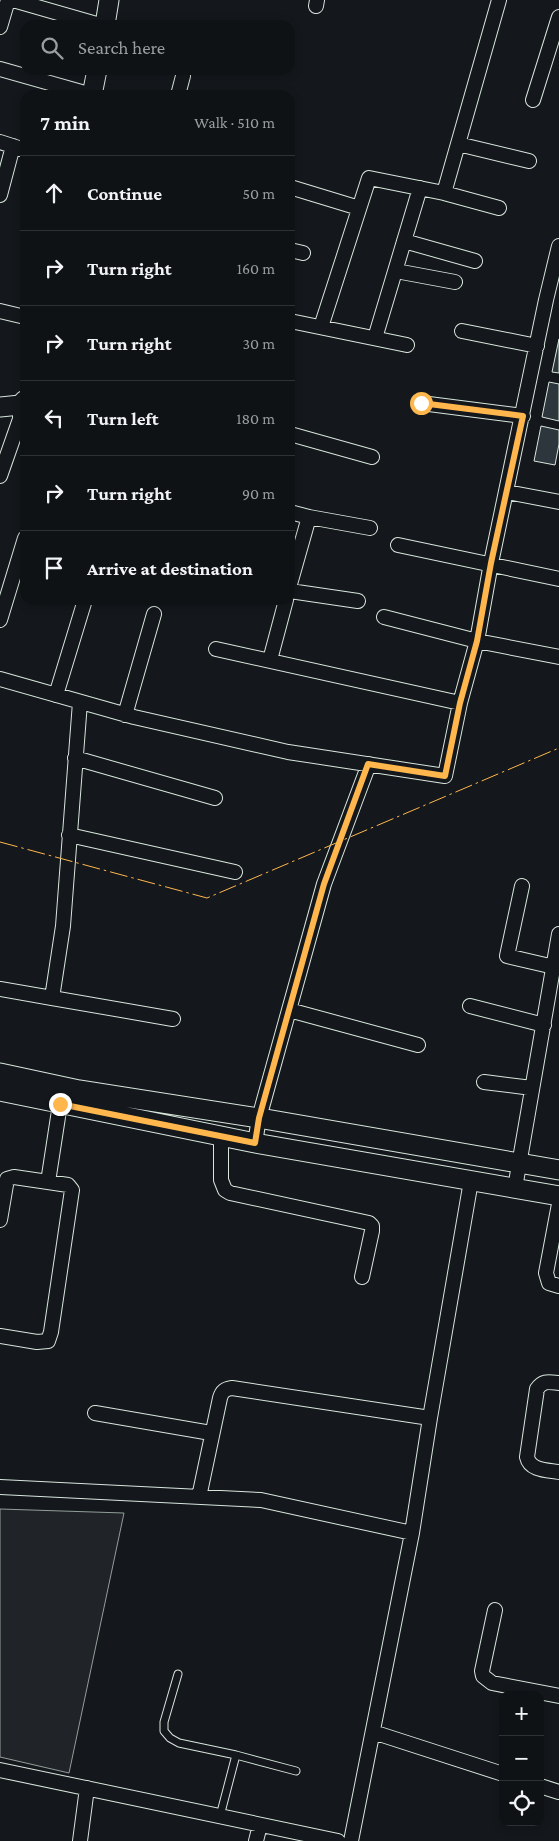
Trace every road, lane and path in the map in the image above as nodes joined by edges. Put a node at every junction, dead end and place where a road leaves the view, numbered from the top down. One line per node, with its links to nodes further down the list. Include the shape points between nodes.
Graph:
1 (109, 0): 6 (street)
2 (499, 0): 17 (street)
3 (7, 2): 5 (street); 7 (street)
4 (559, 17): 16 (street)
5 (80, 20)
6 (105, 20)
7 (0, 27)
8 (0, 69): 9 (street)
9 (20, 75)
10 (21, 75): 13 (street)
11 (96, 75): 14 (street)
12 (183, 76): 15 (street)
13 (74, 90)
14 (93, 90)
15 (179, 90)
16 (533, 100)
17 (458, 144): 19 (street); 22 (street)
18 (13, 146): 23 (street)
19 (530, 161)
20 (420, 188): 22 (street); 24 (street, via 369,178); 26 (street)
21 (295, 189): 24 (street)
22 (444, 193): 25 (street)
23 (0, 195)
24 (359, 208): 34 (street)
25 (499, 208)
26 (404, 241): 28 (street); 29 (street)
27 (559, 246): 38 (street)
28 (476, 261)
29 (396, 271): 30 (street); 36 (street)
30 (455, 282)
31 (0, 310): 32 (street)
32 (20, 316)
33 (295, 322): 34 (street)
34 (321, 327): 36 (street)
35 (462, 331): 38 (street)
36 (375, 338): 37 (street)
37 (407, 345)
38 (537, 346): 42 (street)
39 (20, 403): 41 (street)
40 (421, 403): 42 (street)
41 (0, 407)
42 (523, 416): 47 (street)
43 (20, 419): 46 (street)
44 (295, 435): 45 (street)
45 (372, 457)
46 (0, 476)
47 (507, 492): 48 (street); 54 (street)
48 (559, 502)
49 (295, 513): 50 (street)
50 (309, 517): 51 (street); 55 (street)
51 (370, 528)
52 (398, 544): 54 (street)
53 (20, 554): 63 (street)
54 (491, 563): 56 (street); 64 (street)
55 (295, 566)
56 (559, 579)
57 (295, 592): 58 (street)
58 (358, 601)
59 (83, 605): 69 (street)
60 (285, 605): 67 (street)
61 (154, 614): 72 (street)
62 (384, 617): 64 (street)
63 (0, 620)
64 (477, 641): 66 (street); 71 (street)
65 (216, 648): 67 (street)
66 (559, 657)
67 (270, 660): 71 (street)
68 (0, 679): 69 (street)
69 (56, 695): 70 (street)
70 (80, 702): 72 (street); 73 (street)
71 (460, 703): 74 (street, via 445,776)
72 (125, 715): 74 (street, via 288,752)
73 (75, 758): 75 (street); 76 (street)
74 (368, 764): 84 (street, via 324,884)
75 (215, 798)
76 (69, 835): 77 (street); 82 (street, via 63,926)
77 (235, 872)
78 (522, 886): 80 (street, via 507,956)
79 (559, 934): 80 (street)
80 (554, 967): 86 (street)
81 (0, 989): 82 (street)
82 (52, 998): 85 (street)
83 (470, 1006): 86 (street)
84 (289, 1010): 87 (street); 93 (street)
85 (173, 1019)
86 (544, 1025): 90 (street)
87 (418, 1045)
88 (0, 1072): 93 (street, via 79,1090)
89 (484, 1082): 90 (street)
90 (532, 1088): 96 (street)
91 (0, 1091): 92 (street)
92 (60, 1104): 94 (street); 99 (street)
93 (259, 1118): 95 (street); 96 (street)
94 (221, 1136): 95 (street); 104 (street, via 221,1180 230,1193 372,1226)
95 (255, 1143): 98 (street)
96 (519, 1163): 97 (street); 100 (street)
97 (559, 1170)
98 (471, 1181): 100 (street); 109 (street)
99 (48, 1182): 103 (street, via 14,1177 7,1179); 106 (street, via 68,1185 72,1190 51,1332 48,1341 37,1342)
100 (515, 1188): 101 (street)
101 (559, 1196)
102 (559, 1204): 105 (street, via 546,1273 549,1282)
103 (0, 1220)
104 (362, 1277)
105 (559, 1286)
106 (0, 1336)
107 (559, 1383): 111 (street, via 546,1381 537,1389 527,1457 532,1466)
108 (95, 1413): 110 (street)
109 (430, 1418): 110 (street, via 232,1388 222,1393); 114 (street)
110 (211, 1433): 113 (street)
111 (559, 1472)
112 (0, 1487): 113 (street)
113 (199, 1497): 114 (street, via 261,1500)
114 (412, 1533): 118 (street)
115 (495, 1610): 117 (street, via 483,1676 492,1683)
116 (178, 1674): 119 (lane, via 164,1731 180,1743)
117 (559, 1696)
118 (373, 1732): 122 (street); 131 (street)
119 (236, 1755): 121 (lane); 126 (lane)
120 (0, 1770): 124 (street)
121 (296, 1771)
122 (499, 1773)
123 (544, 1787): 125 (street)
124 (86, 1788): 126 (street); 128 (street)
125 (559, 1792)
126 (220, 1816): 127 (street)
127 (260, 1824): 129 (street); 130 (street)
128 (80, 1841)
129 (256, 1841)
130 (338, 1841)
131 (351, 1841)

